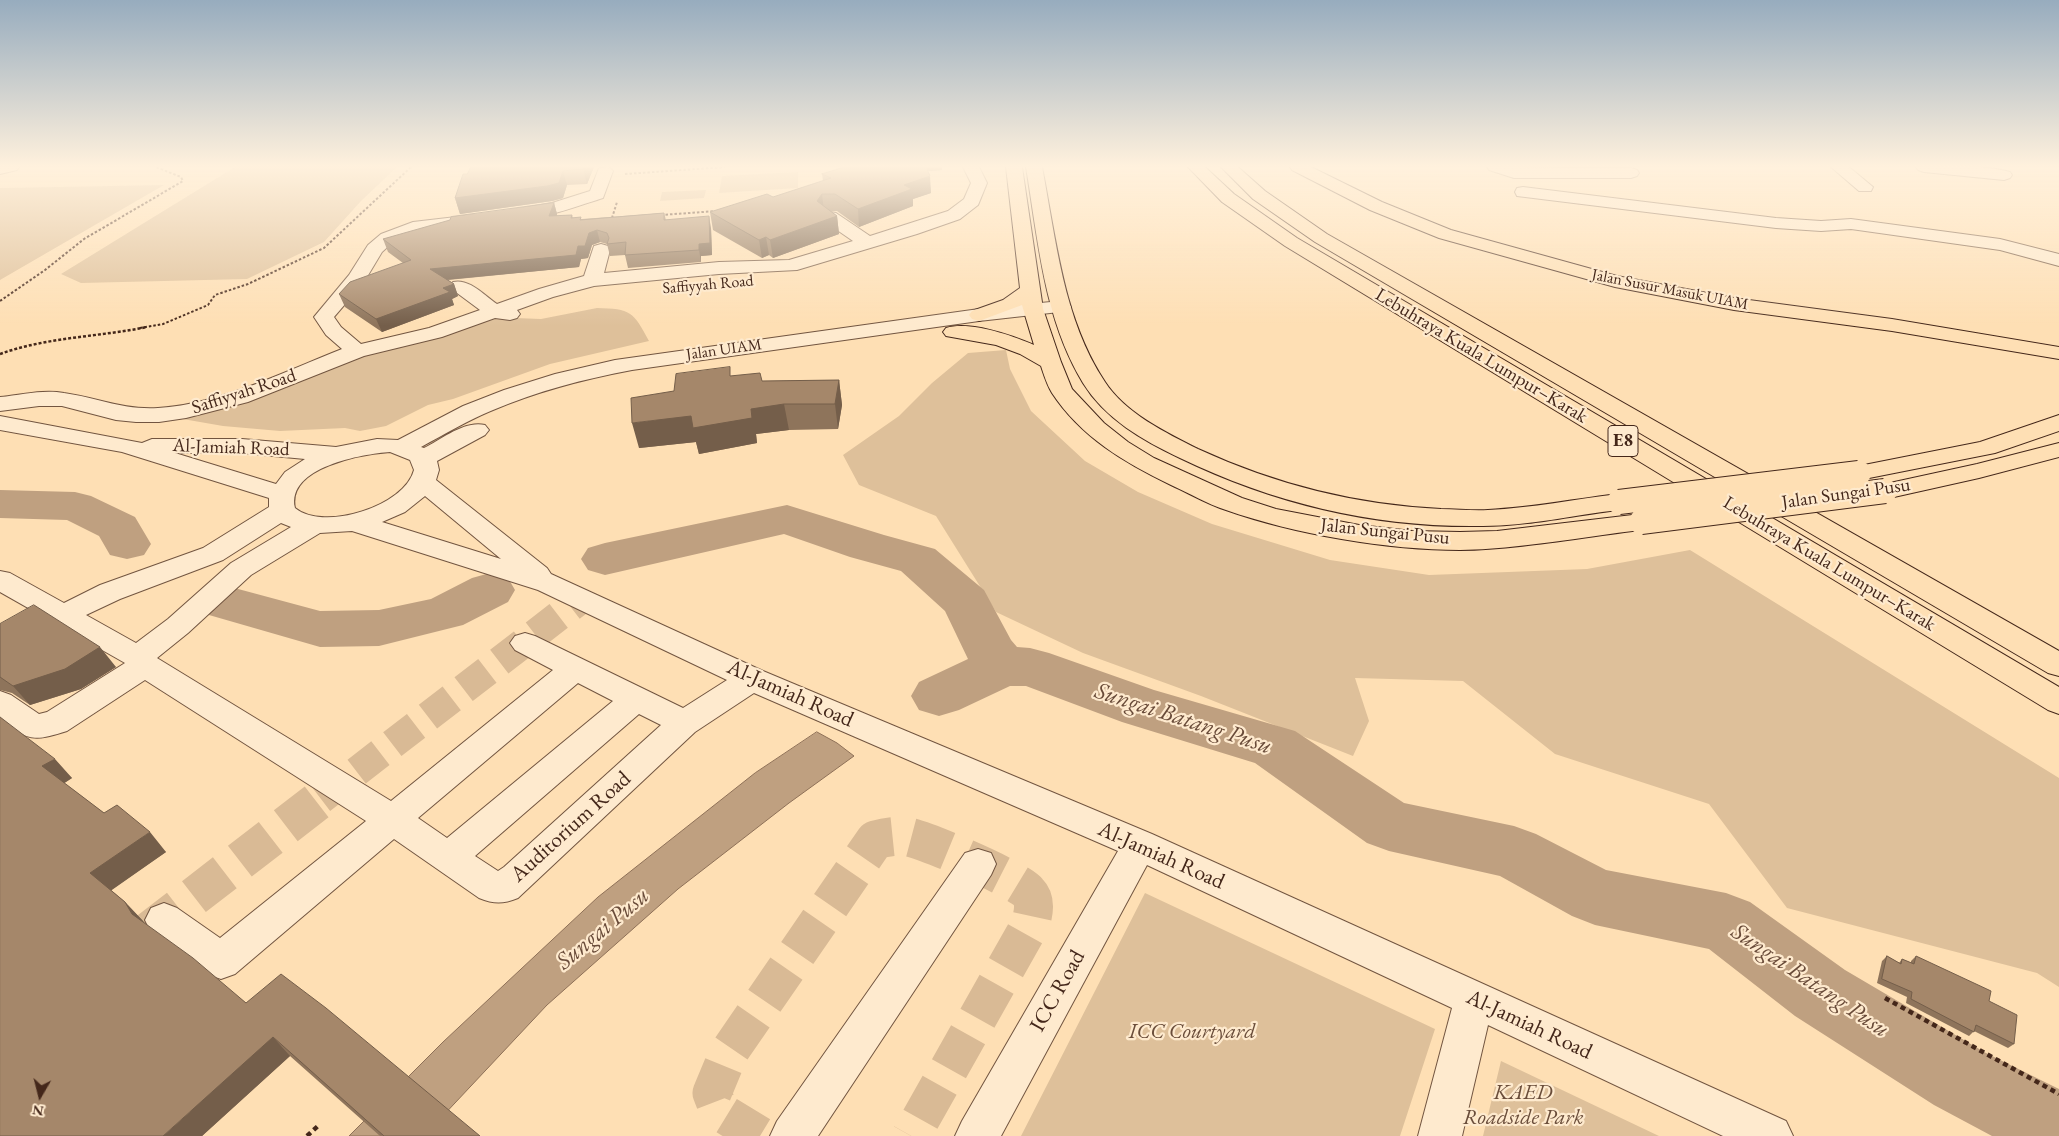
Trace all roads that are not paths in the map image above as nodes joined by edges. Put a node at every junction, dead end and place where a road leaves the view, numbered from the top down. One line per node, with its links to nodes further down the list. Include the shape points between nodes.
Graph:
1 (470, 220): 24 (street, via 413,227 387,238 375,249 357,278 324,317 333,331)
2 (834, 220): 11 (street)
3 (940, 220): 10 (street, Saffiyyah Road)
4 (1021, 220): 18 (main road, Jalan Sungai Pusu)
5 (1045, 220): 20 (main road, Jalan Sungai Pusu)
6 (1260, 220): 52 (main road, Lebuhraya Kuala Lumpur–Karak / E8, via 1291,242)
7 (1295, 220): 47 (main road, Lebuhraya Kuala Lumpur–Karak / E8)
8 (1411, 220): 21 (main road, Jalan Susur Masuk UIAM, via 1445,234 1615,282 1734,304)
9 (1744, 220): 13 (street, via 1821,226 1851,224 2000,245)
10 (911, 230): 11 (street, Saffiyyah Road); 16 (street, Saffiyyah Road, via 887,254 816,277 681,286)
11 (868, 243): 14 (street, Saffiyyah Road, via 790,266 719,268)
12 (601, 250): 14 (street)
13 (2059, 260)
14 (593, 280): 19 (street, Saffiyyah Road)
15 (460, 286): 19 (street)
16 (613, 296)
17 (584, 302): 19 (street, Saffiyyah Road, via 516,315)
18 (1033, 307): 20 (street, Jalan UIAM); 22 (street, Jalan UIAM); 25 (street, Jalan UIAM); 27 (main road, Jalan Sungai Pusu)
19 (495, 312): 24 (street, Saffiyyah Road, via 435,333)
20 (1063, 313): 31 (main road, Jalan Sungai Pusu, bridge, via 1095,384 1143,428 1223,470 1293,494 1382,513 1488,518 1859,473 2012,441)
21 (1892, 325): 23 (main road); 26 (main road, Jalan Susur Masuk UIAM)
22 (954, 332): 25 (street, Jalan UIAM); 27 (main road, via 983,335 1017,345)
23 (2059, 342)
24 (358, 351): 28 (street, Saffiyyah Road, via 240,397 186,411 159,415 116,413 63,399)
25 (755, 352): 36 (street, Jalan UIAM, via 599,382 540,401)
26 (2059, 353)
27 (1050, 362): 34 (main road, Jalan Sungai Pusu, bridge, via 1062,391 1078,410 1119,447 1152,467 1232,504 1272,516 1359,533 1412,539 1460,541 1497,538 1885,491 1979,472)
28 (39, 399): 29 (street, Saffiyyah Road); 30 (street, Saffiyyah Road, via 13,408)
29 (0, 404)
30 (0, 417)
31 (2059, 422)
32 (0, 423): 33 (street, Al-Jamiah Road)
33 (126, 446): 35 (street, Al-Jamiah Road, via 242,446); 37 (street, Al-Jamiah Road)
34 (2059, 450)
35 (336, 454): 36 (street, Al-Jamiah Road, via 378,446); 37 (street, Al-Jamiah Road, via 301,472 289,483)
36 (416, 462): 38 (street, Al-Jamiah Road, via 413,494 376,516); 43 (street, Al-Jamiah Road)
37 (282, 502): 39 (street, Al-Jamiah Road, via 289,517); 40 (street, via 245,535)
38 (352, 522): 39 (street, Al-Jamiah Road); 43 (street, Al-Jamiah Road)
39 (314, 525): 41 (street)
40 (213, 554): 41 (street); 44 (street)
41 (241, 569): 46 (street)
42 (0, 580): 44 (street, Auditorium Road)
43 (548, 583): 49 (street, Al-Jamiah Road)
44 (47, 615): 46 (street, Auditorium Road)
45 (525, 643): 48 (street)
46 (141, 661): 51 (street, via 56,722 34,727); 54 (street, Auditorium Road)
47 (2059, 665)
48 (576, 668): 50 (street); 54 (street)
49 (752, 679): 53 (street, Auditorium Road); 55 (street, Al-Jamiah Road)
50 (636, 698): 53 (street); 56 (street)
51 (0, 702)
52 (2059, 702)
53 (684, 723): 56 (street, Auditorium Road, via 505,887 492,887)
54 (393, 820): 56 (street, Auditorium Road); 58 (street, via 222,961)
55 (1140, 846): 59 (street, Al-Jamiah Road); 61 (street, ICC Road)
56 (448, 858)
57 (978, 864): 60 (street)
58 (164, 920)
59 (1474, 1000): 62 (street); 63 (street, Al-Jamiah Road)
60 (792, 1136)
61 (977, 1136)
62 (1440, 1136)
63 (1771, 1136)

